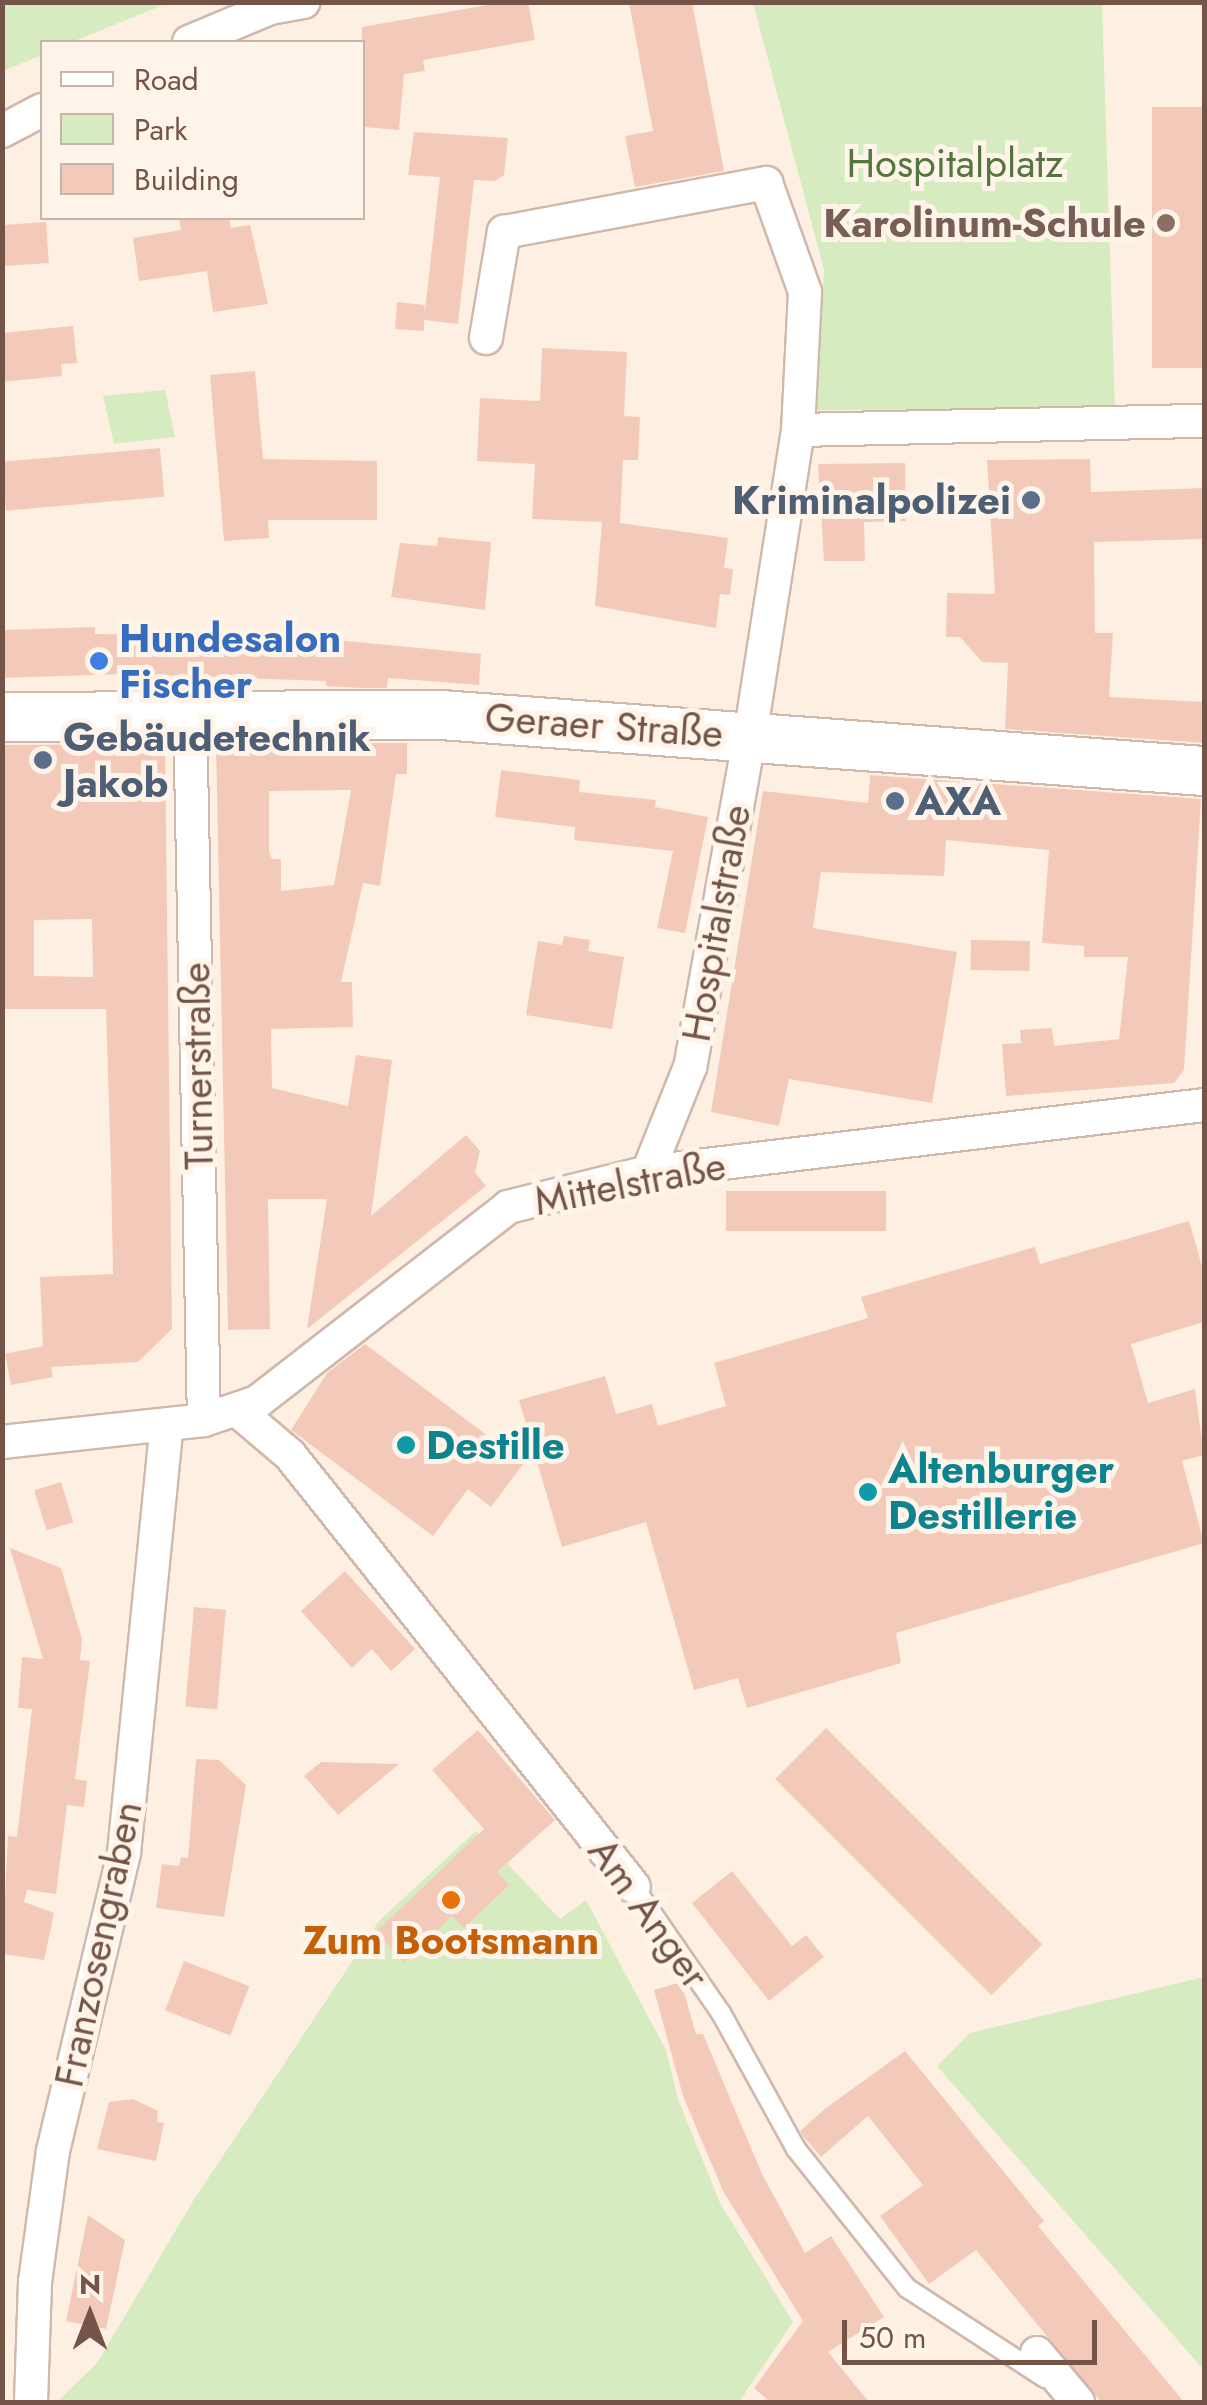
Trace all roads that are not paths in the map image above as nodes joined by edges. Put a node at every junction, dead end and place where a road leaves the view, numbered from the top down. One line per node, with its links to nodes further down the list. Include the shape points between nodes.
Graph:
1 (303, 2): 2 (street, via 270,8)
2 (194, 40)
3 (40, 111): 4 (street)
4 (2, 131)
5 (486, 338): 7 (street, via 504,232 766,183 806,292)
6 (1204, 421): 7 (street)
7 (798, 430): 10 (street, Hospitalstraße)
8 (190, 712): 9 (main road, Geraer Straße); 10 (main road, Geraer Straße, via 441,715); 15 (street, Turnerstraße)
9 (2, 717)
10 (750, 734): 11 (main road, Geraer Straße); 13 (street, Hospitalstraße, via 690,1067)
11 (1204, 771)
12 (1204, 1105): 13 (street, Mittelstraße)
13 (648, 1172): 14 (street, Mittelstraße, via 508,1207 257,1402)
14 (236, 1410): 15 (street, Mittelstraße); 18 (street, Am Anger, via 290,1455)
15 (204, 1420): 16 (street, Mittelstraße)
16 (168, 1425): 17 (street, Mittelstraße); 21 (street, Franzosengraben, via 124,1853 54,2152 35,2282)
17 (2, 1442)
18 (634, 1888): 20 (lane, Am Anger, via 720,2013 796,2148 906,2288)
19 (1037, 2352): 20 (street, Am Anger)
20 (1074, 2398)
21 (31, 2402)

